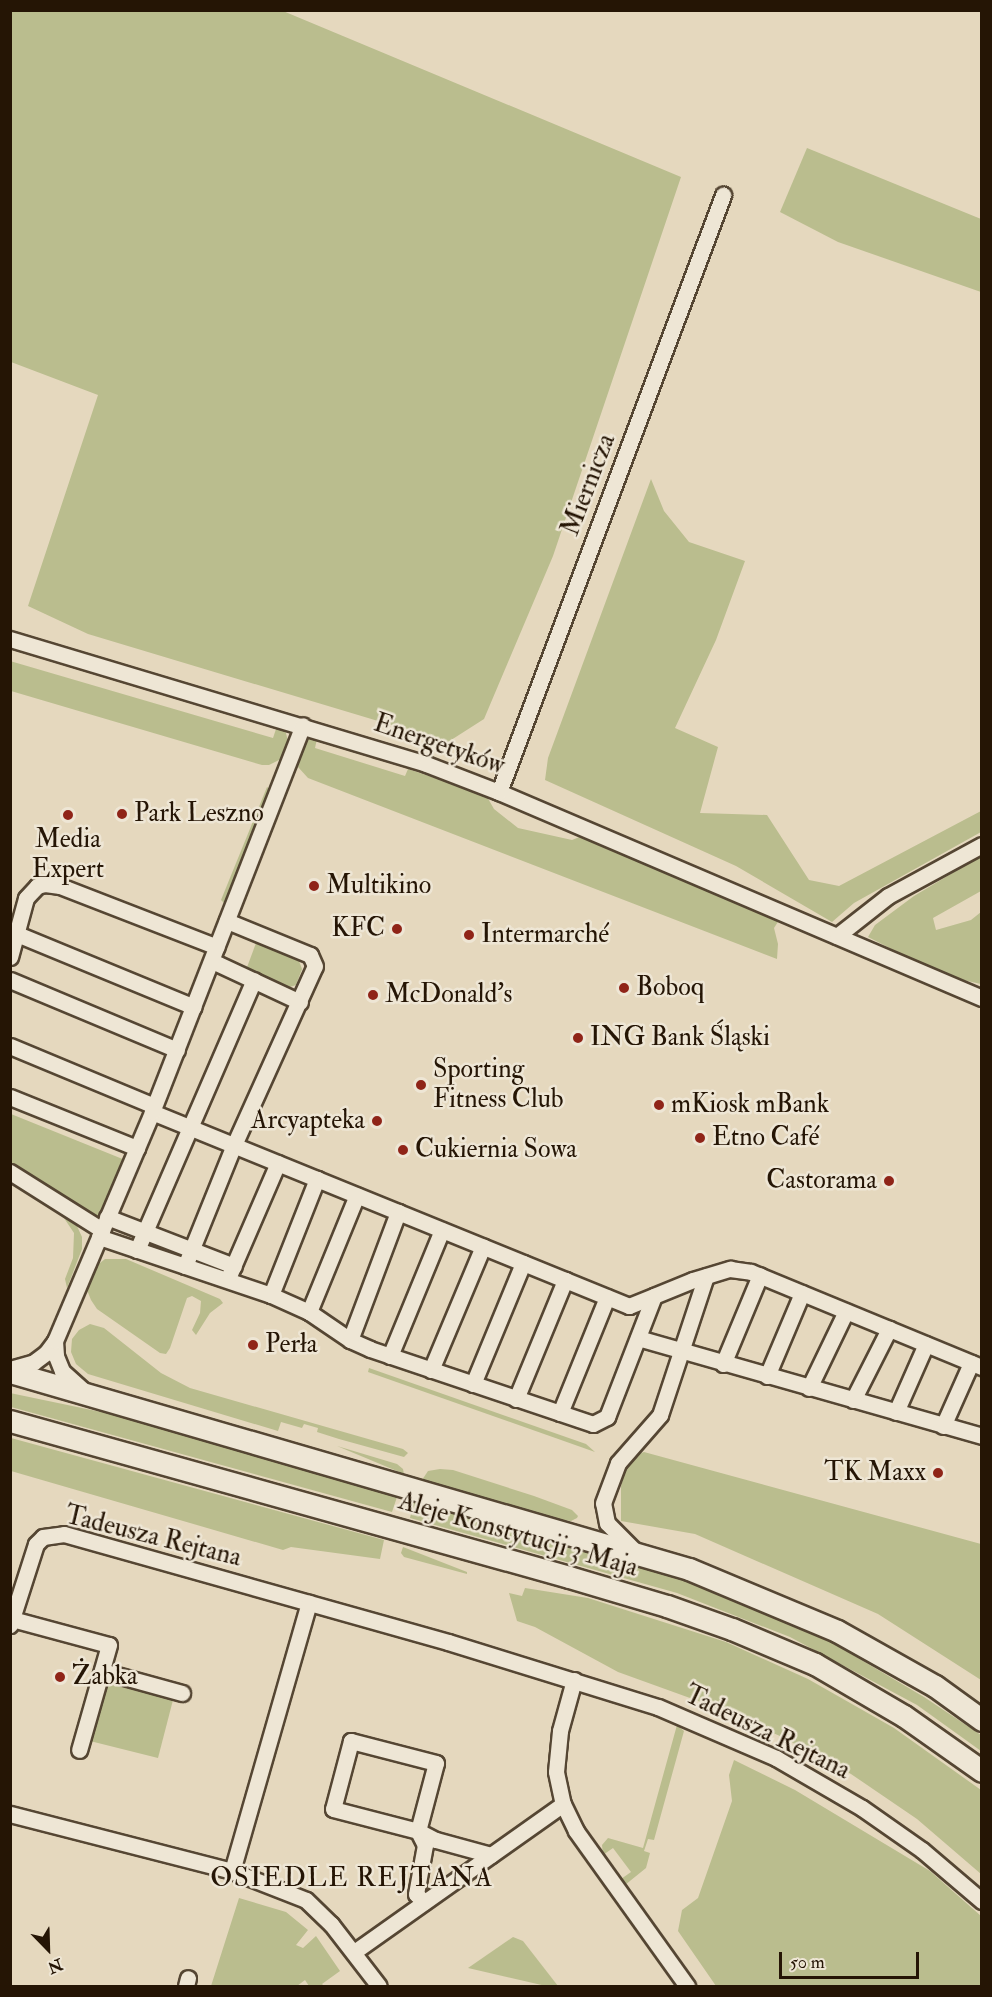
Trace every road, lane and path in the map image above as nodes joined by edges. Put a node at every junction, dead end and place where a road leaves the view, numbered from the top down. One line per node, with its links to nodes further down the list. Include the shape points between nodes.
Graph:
1 (723, 195): 4 (street, Miernicza)
2 (10, 639): 3 (street, Energetyków)
3 (303, 725): 4 (street, Energetyków); 6 (street)
4 (499, 792): 8 (street, Energetyków)
5 (981, 844): 8 (street, via 888,896)
6 (227, 921): 9 (street); 14 (street, via 313,958 314,970)
7 (17, 934): 9 (street, via 31,891 53,884); 10 (street); 15 (street)
8 (837, 936): 13 (street, Energetyków)
9 (215, 954): 12 (street); 15 (street)
10 (10, 957)
11 (10, 980): 17 (street)
12 (254, 980): 14 (street); 20 (street)
13 (981, 998)
14 (300, 1002): 21 (street)
15 (194, 1007): 17 (street)
16 (10, 1046): 19 (street)
17 (177, 1050): 19 (street)
18 (10, 1097): 22 (street)
19 (153, 1109): 20 (street); 22 (street)
20 (191, 1128): 21 (street); 30 (street)
21 (234, 1145): 23 (street); 33 (street)
22 (137, 1148): 28 (street)
23 (278, 1163): 25 (street); 36 (street)
24 (10, 1172): 28 (street)
25 (317, 1179): 26 (street); 41 (street)
26 (357, 1195): 27 (street); 45 (street)
27 (398, 1212): 29 (street); 48 (street)
28 (103, 1228): 30 (street); 32 (street); 49 (street)
29 (442, 1230): 31 (street); 52 (street)
30 (145, 1232): 32 (street); 33 (street)
31 (483, 1246): 34 (street); 55 (street)
32 (137, 1250): 35 (street)
33 (191, 1250): 35 (street); 36 (street)
34 (523, 1263): 39 (street); 58 (street)
35 (184, 1266): 36 (street)
36 (231, 1273): 41 (street)
37 (760, 1275): 38 (street, via 730,1269); 40 (street); 53 (street)
38 (706, 1276): 42 (street); 51 (street)
39 (565, 1280): 43 (street); 61 (street)
40 (802, 1293): 44 (street); 57 (street)
41 (271, 1294): 45 (street)
42 (654, 1296): 43 (street, via 629,1306); 47 (street)
43 (607, 1297): 64 (street)
44 (846, 1311): 46 (street); 59 (street)
45 (309, 1312): 48 (street)
46 (889, 1329): 50 (street); 62 (street)
47 (638, 1338): 51 (street); 64 (street, via 603,1421 593,1425)
48 (350, 1340): 52 (street)
49 (55, 1341): 56 (street, via 34,1362); 60 (street, via 62,1371)
50 (926, 1344): 54 (street); 63 (street)
51 (680, 1352): 53 (street); 68 (street, via 660,1415 618,1463 603,1503 607,1523)
52 (390, 1356): 55 (street)
53 (723, 1364): 57 (street)
54 (976, 1365): 66 (street)
55 (431, 1370): 58 (street)
56 (10, 1371): 60 (main road, Aleje Konstytucji 3 Maja)
57 (767, 1376): 59 (street)
58 (473, 1384): 61 (street)
59 (809, 1388): 62 (street)
60 (92, 1396): 68 (main road, Aleje Konstytucji 3 Maja)
61 (516, 1399): 64 (street)
62 (853, 1400): 63 (street)
63 (896, 1412): 66 (street)
64 (560, 1413)
65 (10, 1421): 76 (main road, Aleje Konstytucji 3 Maja, via 569,1577 732,1629 815,1664 904,1716)
66 (943, 1425): 67 (street)
67 (981, 1436)
68 (639, 1553): 74 (main road, Aleje Konstytucji 3 Maja, via 689,1569 837,1630 935,1686)
69 (309, 1603): 70 (street, Tadeusza Rejtana, via 64,1534 42,1537 36,1544); 72 (street, Tadeusza Rejtana); 81 (street)
70 (11, 1622): 71 (street, via 109,1644)
71 (102, 1671): 73 (street); 75 (street)
72 (574, 1680): 77 (street, via 560,1731 556,1772); 82 (street, Tadeusza Rejtana, via 680,1715 793,1767 922,1850)
73 (182, 1693)
74 (981, 1720)
75 (79, 1750)
76 (981, 1771)
77 (563, 1804): 80 (street); 86 (street, via 576,1832)
78 (10, 1814): 81 (street)
79 (418, 1831): 79 (street, via 435,1763 351,1742 333,1809); 80 (street); 83 (street, via 425,1845 416,1894)
80 (491, 1855): 83 (street)
81 (232, 1871): 84 (street, via 306,1900)
82 (981, 1901)
83 (424, 1902): 84 (street)
84 (354, 1952): 85 (street)
85 (379, 1986)
86 (687, 1986)

